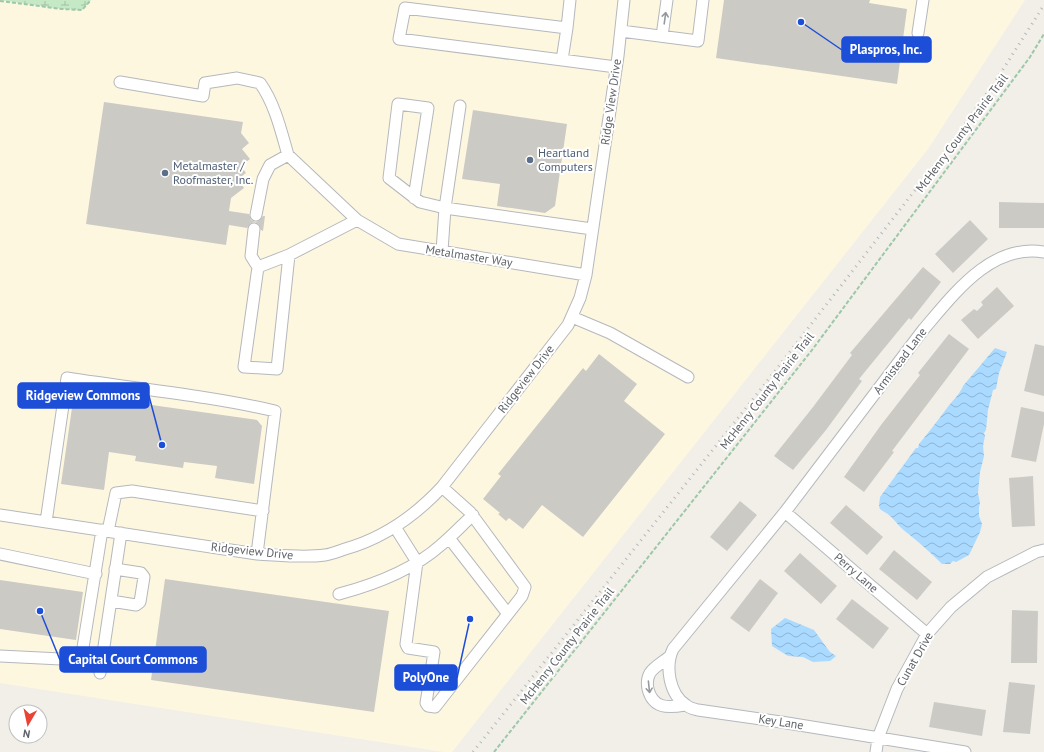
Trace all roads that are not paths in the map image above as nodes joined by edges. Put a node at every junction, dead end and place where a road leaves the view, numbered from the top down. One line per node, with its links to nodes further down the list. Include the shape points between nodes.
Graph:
1 (570, 0): 6 (street)
2 (624, 0): 7 (street, Ridge View Drive)
3 (667, 0): 9 (street, one-way to 3)
4 (703, 0): 9 (street, via 698,41)
5 (923, 0): 8 (street)
6 (567, 28): 10 (street); 10 (street, via 406,8 399,39)
7 (621, 31): 9 (street); 11 (street, Ridge View Drive)
8 (918, 33)
9 (662, 36)
10 (562, 60): 11 (street)
11 (616, 67): 20 (street, Ridge View Drive)
12 (120, 82): 14 (street, via 203,96 205,83 237,78 260,83 266,91 280,126)
13 (460, 106): 16 (street)
14 (288, 155): 17 (street, via 270,165 263,179); 18 (street, Metalmaster Way)
15 (414, 198): 15 (street, via 389,178 398,104 428,108); 16 (street, via 420,202)
16 (446, 208): 20 (street); 21 (street)
17 (256, 215)
18 (357, 220): 21 (street, Metalmaster Way, via 398,244); 23 (street)
19 (254, 229): 24 (street, via 252,256)
20 (592, 230): 25 (street, Ridge View Drive)
21 (442, 252): 25 (street, Metalmaster Way)
22 (1044, 252): 30 (street, Armistead Lane, via 1026,250 1007,255 984,267 964,284 923,330)
23 (289, 255): 24 (street); 24 (street, via 277,369 244,367)
24 (258, 267)
25 (586, 275): 26 (street, Ridgeview Drive)
26 (572, 317): 27 (street, via 610,333); 28 (street, Ridgeview Drive)
27 (688, 378)
28 (442, 487): 32 (street); 34 (street, Ridgeview Drive, via 427,503)
29 (263, 510): 33 (street, via 275,411 242,403 67,378); 35 (street, via 132,491 116,493); 40 (street)
30 (785, 512): 47 (street, Perry Lane); 49 (street, Key Lane, via 672,649)
31 (0, 515): 33 (street, Ridgeview Drive)
32 (473, 516): 37 (street); 46 (street, via 525,587 522,596)
33 (46, 522): 35 (street, Ridgeview Drive)
34 (396, 527): 40 (street, Ridgeview Drive, via 363,544 325,555); 41 (street)
35 (105, 531): 36 (street, Ridgeview Drive); 43 (street)
36 (121, 533): 40 (street, Ridgeview Drive); 42 (street)
37 (449, 538): 41 (street); 46 (street)
38 (1044, 550): 47 (street, Cunat Drive, via 987,577 951,607)
39 (0, 554): 43 (street)
40 (257, 554)
41 (417, 562): 44 (street, via 375,583); 46 (street, via 406,644 408,648 434,652 426,703 428,706 435,707)
42 (115, 569): 45 (street); 45 (street, via 141,573 144,577 140,602 136,605)
43 (96, 574): 48 (street, via 82,660)
44 (338, 594)
45 (110, 601): 50 (street)
46 (508, 614)
47 (927, 634): 52 (street, Cunat Drive, via 897,689)
48 (0, 656)
49 (669, 657): 51 (street, via 670,680 676,694); 51 (street, Key Lane, one-way to 51, via 650,674 647,686 653,700 665,707)
50 (100, 673)
51 (685, 705): 52 (street, Key Lane, via 698,710)
52 (878, 738): 53 (street, Cunat Drive); 54 (street, Key Lane)
53 (876, 752)
54 (965, 752)

